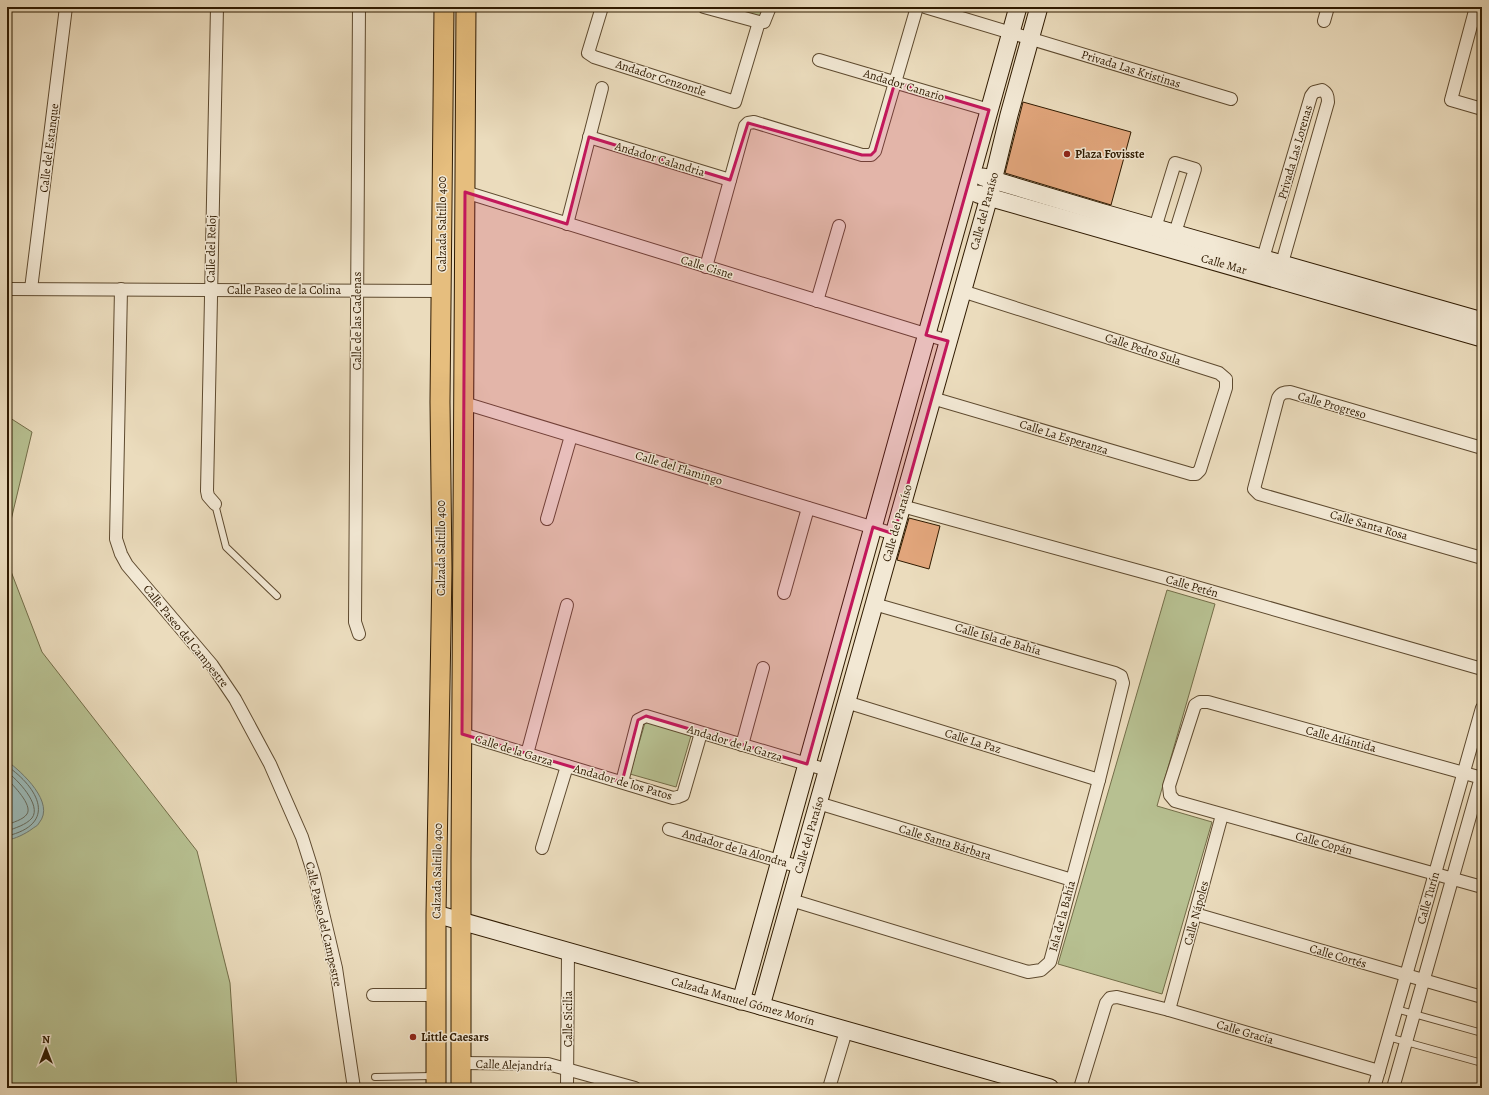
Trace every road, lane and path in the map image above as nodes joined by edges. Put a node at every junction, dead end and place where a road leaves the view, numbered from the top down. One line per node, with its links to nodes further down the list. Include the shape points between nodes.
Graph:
1 (66, 7): 40 (street, Calle del Estanque)
2 (217, 7): 42 (street, Calle del Reloj)
3 (359, 7): 43 (street, Calle de las Cadenas)
4 (444, 7): 44 (main road, Calzada Saltillo 400)
5 (466, 7): 30 (main road, Calzada Saltillo 400)
6 (602, 7): 16 (street, Andador Cenzontle, via 588,53 735,102)
7 (770, 7): 16 (street)
8 (917, 7): 20 (street)
9 (925, 7): 17 (street, Privada Las Kristinas)
10 (1018, 7): 17 (street, Calle del Paraíso)
11 (1039, 7): 18 (street, Calle del Paraíso)
12 (1328, 7): 15 (street)
13 (1476, 7): 23 (street, via 1451,100)
14 (709, 8): 16 (street)
15 (1324, 21)
16 (761, 22)
17 (1010, 33): 18 (street, Privada Las Kristinas); 24 (street, Calle del Paraíso)
18 (1030, 39): 22 (street, Privada Las Kristinas); 28 (street, Calle del Paraíso)
19 (819, 60): 20 (street, Andador Canario)
20 (895, 82): 24 (street, Andador Canario); 27 (street, via 875,151 871,155 862,155 754,122 748,123)
21 (602, 88): 25 (street)
22 (1232, 99)
23 (1482, 109)
24 (989, 110): 26 (street, Calle del Paraíso)
25 (589, 137): 27 (street, Andador Calandria); 32 (street)
26 (971, 173): 28 (street, Calle Mar); 29 (street, Calle del Paraíso)
27 (730, 180): 37 (street)
28 (993, 180): 31 (street, Calle del Paraíso); 34 (street, Calle Mar)
29 (966, 191): 31 (street, Calle Mar); 48 (street, Calle del Paraíso)
30 (465, 192): 32 (street, Calle Cisne); 52 (main road, Calzada Saltillo 400)
31 (989, 197): 36 (street, Calle Mar); 45 (street, Calle del Paraíso)
32 (567, 224): 37 (street, Calle Cisne)
33 (838, 226): 46 (street)
34 (1155, 228): 35 (street, Calle Mar); 35 (street, via 1175,162 1195,169)
35 (1175, 233): 36 (street, Calle Mar)
36 (1261, 266): 38 (street, Calle Mar); 38 (street, Privada Las Lorenas, via 1311,96 1314,92 1322,90 1326,92 1328,102)
37 (706, 267): 46 (street, Calle Cisne)
38 (1279, 272): 47 (street, Calle Mar); 49 (street, Calle Mar)
39 (7, 289): 40 (street, Calle Paseo de la Colina)
40 (32, 289): 41 (street, Calle Paseo de la Colina)
41 (121, 289): 42 (street, Calle Paseo de la Colina); 121 (street, Calle Paseo del Campestre, via 116,538 127,565 212,665 235,699 270,764 302,837 314,875 336,968)
42 (210, 290): 43 (street, Calle Paseo de la Colina); 57 (street, Calle del Reloj, via 207,491)
43 (358, 290): 44 (street, Calle Paseo de la Colina); 68 (street, Calle de las Cadenas, via 355,622)
44 (441, 291): 97 (main road, Calzada Saltillo 400, via 442,569)
45 (962, 291): 50 (street, Calle del Paraíso); 55 (street, Calle Pedro Sula, via 1223,375 1226,379 1226,388 1200,470)
46 (817, 301): 48 (street, Calle Cisne)
47 (1482, 321)
48 (926, 335): 50 (street, Calle Cisne); 61 (street, Calle del Paraíso)
49 (1482, 338)
50 (948, 341): 51 (street, Calle del Paraíso)
51 (932, 398): 55 (street, Calle La Esperanza); 58 (street, Calle del Paraíso)
52 (464, 404): 53 (street, Calle del Flamingo); 75 (main road, Calzada Saltillo 400)
53 (571, 436): 59 (street, Calle del Flamingo); 60 (street)
54 (1482, 448): 56 (street, Calle Progreso, via 1285,392 1278,398 1254,489)
55 (1196, 474)
56 (1256, 492): 63 (street, Calle Santa Rosa)
57 (215, 504): 65 (lane, via 226,547)
58 (902, 506): 62 (street, Calle del Paraíso); 70 (street, Calle Petén, via 1180,582)
59 (808, 508): 61 (street, Calle del Flamingo); 64 (street)
60 (547, 519)
61 (873, 527): 62 (street, Calle del Flamingo); 78 (street, Calle del Paraíso)
62 (894, 534): 66 (street, Calle del Paraíso)
63 (1482, 558)
64 (784, 594)
65 (277, 596)
66 (874, 604): 71 (street, Calle Isla de Bahía); 72 (street, Calle del Paraíso)
67 (567, 605): 77 (street)
68 (360, 634)
69 (763, 668): 76 (street)
70 (1482, 669)
71 (1121, 676): 83 (street, Isla de la Bahía, via 1123,683)
72 (846, 702): 80 (street, Calle del Paraíso); 83 (street, Calle La Paz)
73 (1482, 708): 81 (street, Calle Turín)
74 (701, 732): 76 (street, Andador de la Garza); 84 (street, Andador de los Patos, via 682,795 673,798); 84 (street, Andador de la Garza, via 642,717 638,720)
75 (462, 734): 77 (street, Calle de la Garza); 99 (main road, Calzada Saltillo 400)
76 (742, 745): 78 (street, Andador de la Garza)
77 (527, 754): 79 (street, Calle de la Garza)
78 (807, 764): 80 (street, Andador de la Garza); 90 (street, Calle del Paraíso)
79 (567, 766): 84 (street, Andador de los Patos); 89 (street)
80 (827, 770): 86 (street, Calle del Paraíso)
81 (1464, 772): 82 (street, Calle Atlántida); 85 (street, Calle Atlántida, via 1216,704 1200,702 1196,705 1169,786); 92 (street, Calle Turín)
82 (1482, 776): 93 (street, Calle Turín)
83 (1099, 780): 94 (street, Isla de la Bahía)
84 (622, 782)
85 (1170, 794): 87 (street, Calle Copán, via 1175,801)
86 (818, 803): 91 (street, Calle del Paraíso); 94 (street, Calle Santa Bárbara)
87 (1222, 815): 92 (street, Calle Copán); 98 (street, Calle Nápoles)
88 (669, 829): 90 (street, Andador de la Alondra)
89 (542, 848)
90 (780, 862): 91 (street, Andador de la Alondra); 106 (street, Calle del Paraíso)
91 (800, 867): 96 (street, Calle del Paraíso)
92 (1435, 874): 93 (street, Calle Copán); 101 (street, Calle Turín)
93 (1452, 879): 95 (street, Calle Copán); 102 (street, Calle Turín)
94 (1072, 880): 96 (street, Isla de la Bahía, via 1050,962 1041,970 1028,972)
95 (1482, 887)
96 (791, 900): 107 (street, Calle del Paraíso)
97 (436, 914): 99 (street, Calzada Manuel Gómez Morín); 104 (main road, Calzada Saltillo 400)
98 (1195, 914): 101 (street, Calle Cortés); 109 (street, Calle Nápoles)
99 (461, 920): 100 (street, Calzada Manuel Gómez Morín); 115 (main road, Calzada Saltillo 400)
100 (568, 951): 106 (street, Calzada Manuel Gómez Morín); 117 (street, Calle Sicilia)
101 (1406, 976): 102 (street, Calle Cortés); 108 (street, Calle Turín)
102 (1423, 981): 105 (street, Calle Cortés); 110 (street, Calle Turín)
103 (373, 995): 104 (street)
104 (436, 995): 120 (main road, Calzada Saltillo 400)
105 (1482, 997)
106 (741, 1000): 107 (street, Calzada Manuel Gómez Morín)
107 (761, 1006): 111 (street, Calzada Manuel Gómez Morín)
108 (1396, 1009): 110 (lane); 113 (street, Calle Turín)
109 (1169, 1010): 118 (street, Calle Gracia); 127 (street, Calle Gracia, via 1117,997 1110,998 1106,1003)
110 (1414, 1014): 112 (lane); 114 (street, Calle Turín)
111 (846, 1031): 125 (street); 126 (street, Calzada Manuel Gómez Morín)
112 (1482, 1033)
113 (1388, 1037): 114 (lane); 118 (street, Calle Turín)
114 (1406, 1041): 116 (lane); 129 (street, Calle Turín)
115 (461, 1063): 117 (street, Calle Alejandría, via 548,1064); 122 (main road, Calzada Saltillo 400)
116 (1482, 1063)
117 (567, 1068): 123 (street, Calle Sicilia); 124 (street, Calle Alejandría)
118 (1379, 1070): 128 (street, Calle Turín)
119 (375, 1077): 120 (lane)
120 (436, 1082)
121 (354, 1088)
122 (461, 1088)
123 (567, 1088)
124 (635, 1088)
125 (829, 1088)
126 (1050, 1088)
127 (1080, 1088)
128 (1374, 1088)
129 (1393, 1088)

